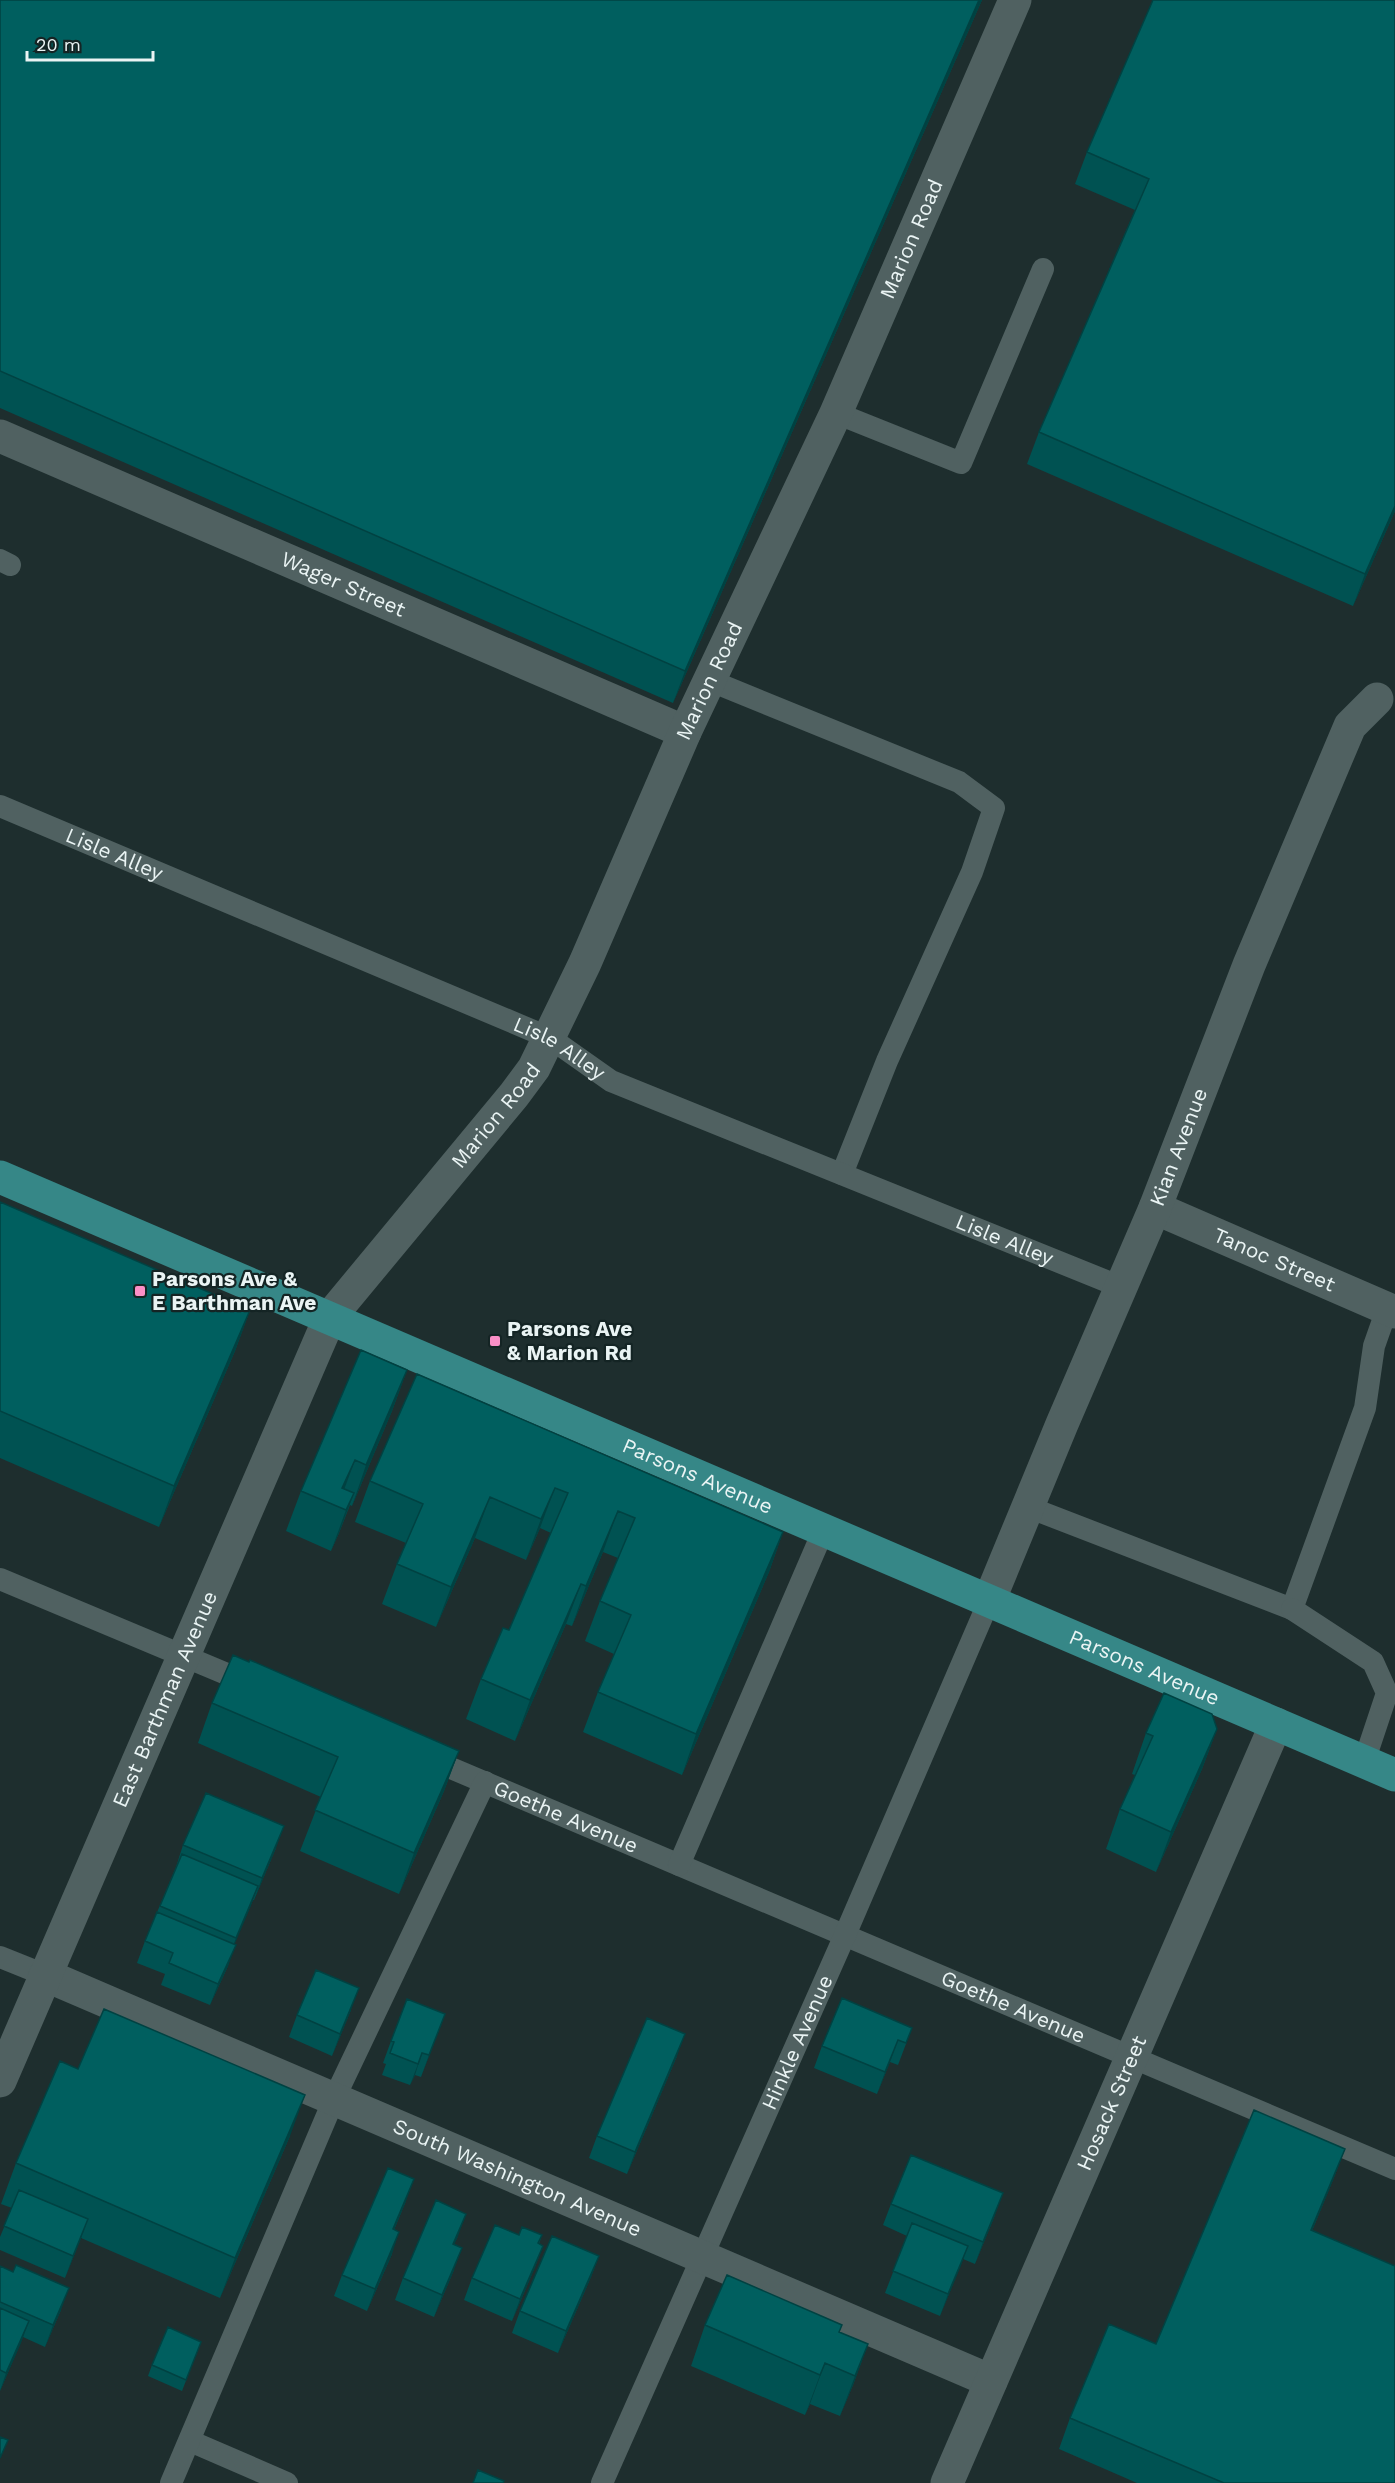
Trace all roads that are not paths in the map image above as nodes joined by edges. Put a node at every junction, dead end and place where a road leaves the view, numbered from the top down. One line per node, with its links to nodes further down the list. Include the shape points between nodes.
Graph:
1 (1015, 0): 3 (street, Marion Road)
2 (1043, 269): 3 (lane, via 961,463)
3 (836, 413): 5 (street, Marion Road)
4 (0, 436): 7 (street, Wager Street)
5 (711, 681): 7 (street, Marion Road); 10 (lane, via 959,783 994,808 972,872 886,1061)
6 (1386, 695): 12 (street, Kian Avenue, via 1350,726 1250,965)
7 (685, 732): 9 (street, Marion Road)
8 (0, 806): 9 (lane, Lisle Alley)
9 (550, 1038): 10 (lane, Lisle Alley, via 611,1081); 15 (street, Marion Road, via 514,1095)
10 (842, 1174): 13 (lane, Lisle Alley)
11 (0, 1177): 15 (main road, Parsons Avenue)
12 (1155, 1208): 13 (street, Kian Avenue); 14 (street, Tanoc Street)
13 (1121, 1287): 16 (street, Kian Avenue)
14 (1391, 1311): 20 (lane, via 1374,1346 1365,1408)
15 (330, 1317): 17 (main road, Parsons Avenue); 21 (street, East Barthman Avenue)
16 (1028, 1507): 19 (street, Kian Avenue); 20 (lane)
17 (824, 1529): 19 (main road, Parsons Avenue); 28 (lane)
18 (0, 1579): 21 (lane)
19 (989, 1600): 23 (main road, Parsons Avenue); 29 (lane, Hinkle Avenue)
20 (1292, 1609): 25 (lane, via 1373,1662 1387,1693)
21 (184, 1655): 22 (lane); 31 (street, East Barthman Avenue)
22 (269, 1691)
23 (1276, 1724): 25 (main road, Parsons Avenue); 32 (street, Hosack Street)
24 (409, 1750): 27 (lane, Goethe Avenue)
25 (1364, 1762): 26 (main road, Parsons Avenue)
26 (1395, 1775)
27 (484, 1782): 28 (lane, Goethe Avenue); 34 (lane)
28 (679, 1865): 29 (lane, Goethe Avenue)
29 (844, 1935): 32 (lane, Goethe Avenue); 36 (lane, Hinkle Avenue)
30 (0, 1957): 31 (lane)
31 (45, 1975): 33 (street, East Barthman Avenue); 34 (street, South Washington Avenue)
32 (1132, 2056): 35 (lane, Goethe Avenue); 37 (street, Hosack Street)
33 (0, 2081)
34 (334, 2099): 36 (street, South Washington Avenue); 38 (lane)
35 (1395, 2169)
36 (702, 2258): 37 (street, South Washington Avenue); 42 (lane, Hinkle Avenue)
37 (991, 2381): 39 (street, Hosack Street)
38 (190, 2441): 40 (lane); 41 (lane)
39 (954, 2481)
40 (171, 2483)
41 (287, 2483)
42 (602, 2483)

